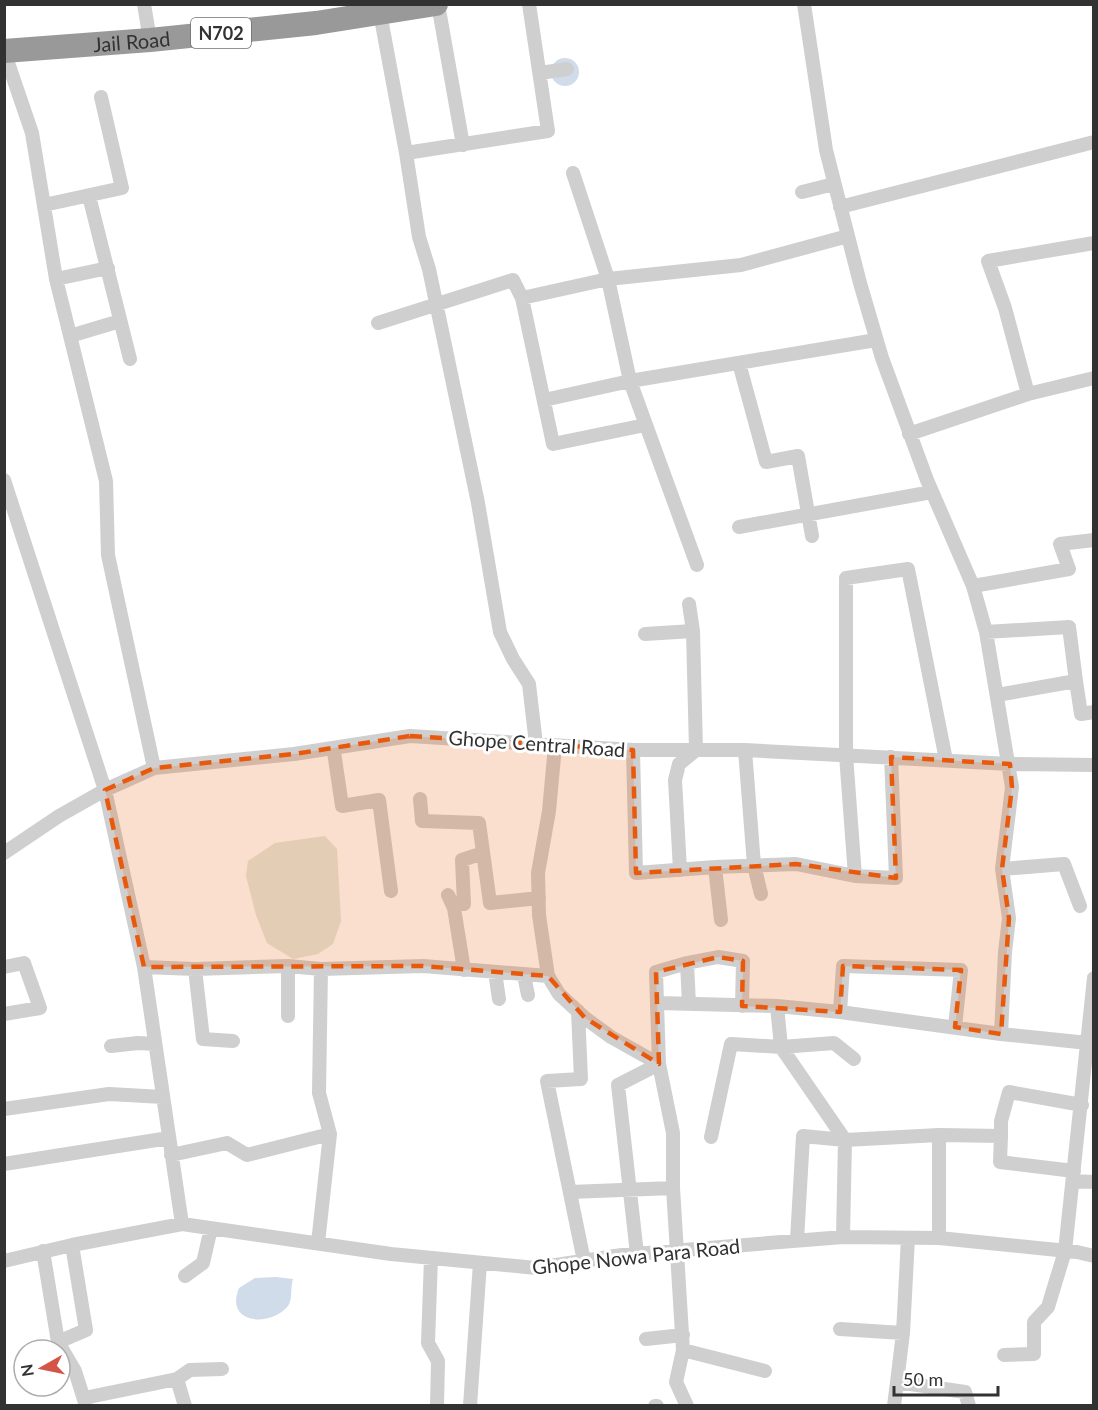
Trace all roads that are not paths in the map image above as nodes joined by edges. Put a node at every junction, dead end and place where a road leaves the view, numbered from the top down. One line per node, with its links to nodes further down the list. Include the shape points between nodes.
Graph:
1 (144, 4): 6 (street)
2 (437, 4): 5 (highway, Jail Road / N702); 12 (street)
3 (529, 4): 9 (street)
4 (804, 4): 15 (street)
5 (380, 13): 6 (highway, Jail Road / N702); 13 (street)
6 (150, 40): 7 (highway, Jail Road / N702)
7 (5, 51): 18 (street, via 32,133)
8 (567, 69): 9 (street)
9 (540, 73): 12 (street, via 548,131)
10 (100, 97): 17 (street, via 122,188)
11 (1094, 142): 19 (street)
12 (462, 144): 13 (street)
13 (406, 153): 26 (street, via 419,237)
14 (573, 173): 24 (street)
15 (834, 184): 16 (street); 19 (street)
16 (802, 192)
17 (89, 196): 18 (street); 22 (street)
18 (44, 204): 23 (street)
19 (840, 207): 20 (street)
20 (848, 236): 24 (street, via 741,265); 30 (street)
21 (1094, 243): 35 (street, via 987,261 1005,308)
22 (108, 268): 23 (street); 27 (street)
23 (56, 279): 29 (street)
24 (608, 279): 25 (street); 34 (street)
25 (522, 298): 26 (street, via 513,280); 36 (street)
26 (436, 305): 28 (street); 54 (street, via 478,503 500,632 529,684)
27 (120, 321): 29 (street); 31 (street)
28 (378, 323)
29 (69, 336): 65 (street, via 106,481 108,555)
30 (876, 340): 32 (street); 38 (street)
31 (130, 359)
32 (739, 363): 34 (street); 41 (street, via 766,462 798,456)
33 (1094, 378): 35 (street)
34 (630, 381): 36 (street); 37 (street)
35 (1028, 394): 38 (street)
36 (543, 400): 37 (street, via 553,444)
37 (645, 425): 45 (street)
38 (909, 434): 40 (street)
39 (4, 480): 66 (street)
40 (932, 492): 41 (street); 46 (street)
41 (808, 514): 42 (street); 43 (street)
42 (739, 527)
43 (812, 536)
44 (1094, 540): 46 (street, via 1060,544 1068,569)
45 (697, 565)
46 (973, 586): 49 (street)
47 (689, 604): 48 (street)
48 (693, 631): 50 (street); 57 (street)
49 (987, 632): 51 (street, via 1069,627); 52 (street)
50 (645, 634)
51 (1076, 681): 52 (street); 53 (street, via 1081,714)
52 (997, 694): 63 (street)
53 (1094, 712)
54 (536, 744): 55 (street, Ghope Central Road); 65 (street, Ghope Central Road, via 410,736 294,754)
55 (555, 746): 56 (street, Ghope Central Road); 78 (street, via 538,873)
56 (633, 750): 57 (street, Ghope Central Road); 73 (street, via 636,873)
57 (696, 750): 58 (street, Ghope Central Road); 73 (street, via 679,764 675,780)
58 (745, 750): 60 (street, Ghope Central Road); 70 (street)
59 (334, 752): 75 (street, via 342,807 379,800)
60 (846, 755): 61 (street, Ghope Central Road); 62 (street, via 846,578 908,569); 74 (street)
61 (891, 757): 62 (street, Ghope Central Road); 74 (street, via 896,878)
62 (946, 760): 63 (street, Ghope Central Road)
63 (1010, 764): 64 (street, Ghope Central Road); 72 (street, via 1012,787)
64 (1094, 765)
65 (154, 768): 66 (street, Ghope Central Road)
66 (105, 790): 68 (street, Ghope Central Road); 85 (street)
67 (420, 799): 69 (street, via 422,821 479,823)
68 (4, 853)
69 (483, 853): 77 (street); 79 (street, via 462,860)
70 (754, 865): 71 (street); 74 (street, via 796,864); 76 (street)
71 (715, 867): 73 (street); 81 (street)
72 (1002, 869): 80 (street, via 1064,864); 104 (street, via 1009,918)
73 (680, 870)
74 (855, 876)
75 (391, 891)
76 (761, 894)
77 (489, 897): 78 (street, via 489,903); 79 (street)
78 (539, 898): 91 (street)
79 (455, 902): 88 (street)
80 (1080, 906)
81 (721, 920)
82 (687, 963): 95 (street, via 656,972); 96 (street); 97 (street, via 718,957 743,962)
83 (288, 966): 86 (street); 87 (street); 102 (street)
84 (4, 967): 101 (street, via 24,963 40,1008)
85 (144, 967): 86 (street); 107 (street)
86 (195, 969): 105 (street, via 203,1039)
87 (321, 969): 88 (street, via 423,966); 115 (street, via 319,1093)
88 (464, 970): 89 (street)
89 (495, 972): 90 (street); 94 (street)
90 (524, 975): 91 (street); 93 (street)
91 (548, 976): 99 (street, via 559,994)
92 (1094, 978): 106 (street)
93 (528, 995)
94 (500, 999)
95 (657, 1003): 96 (street); 111 (street)
96 (689, 1004): 97 (street)
97 (742, 1006): 98 (street)
98 (777, 1006): 100 (street); 109 (street)
99 (578, 1011): 111 (street, via 611,1037); 127 (street, via 581,1079 547,1081)
100 (840, 1012): 103 (street); 103 (street, via 843,966 961,970)
101 (4, 1014)
102 (288, 1016)
103 (955, 1027): 104 (street)
104 (1001, 1034): 106 (street)
105 (233, 1041)
106 (1088, 1043): 113 (street)
107 (155, 1044): 108 (street); 112 (street)
108 (111, 1046)
109 (781, 1047): 110 (street, via 834,1043); 118 (street, via 731,1044); 120 (street)
110 (854, 1059)
111 (658, 1064): 125 (street, via 674,1133); 126 (street, via 618,1085)
112 (163, 1097): 114 (street, via 109,1094); 119 (street)
113 (1082, 1105): 117 (street, via 1009,1092); 123 (street)
114 (4, 1109)
115 (330, 1134): 121 (street, via 247,1155 227,1143); 134 (street)
116 (939, 1135): 117 (street); 120 (street); 132 (street)
117 (1001, 1136): 123 (street, via 1000,1162)
118 (711, 1137)
119 (169, 1138): 121 (street); 122 (street)
120 (845, 1140): 130 (street); 133 (street, via 803,1136)
121 (171, 1155): 128 (street)
122 (4, 1164)
123 (1074, 1176): 124 (street); 138 (street)
124 (1094, 1182)
125 (673, 1188): 126 (street); 136 (street)
126 (630, 1190): 127 (street); 139 (street)
127 (570, 1192): 143 (street)
128 (182, 1224): 129 (street, Ghope Nowa Para Road); 135 (street, Ghope Nowa Para Road)
129 (211, 1228): 134 (street, Ghope Nowa Para Road); 145 (street, via 203,1263)
130 (843, 1237): 131 (street, Ghope Nowa Para Road); 133 (street, Ghope Nowa Para Road)
131 (908, 1238): 132 (street, Ghope Nowa Para Road); 147 (street)
132 (939, 1238): 138 (street, Ghope Nowa Para Road)
133 (798, 1240): 136 (street, Ghope Nowa Para Road)
134 (318, 1243): 141 (street, Ghope Nowa Para Road)
135 (72, 1245): 137 (street, Ghope Nowa Para Road); 150 (street, via 86,1330)
136 (676, 1250): 139 (street, Ghope Nowa Para Road); 148 (street)
137 (43, 1251): 142 (street, Ghope Nowa Para Road); 149 (street)
138 (1065, 1251): 140 (street, Ghope Nowa Para Road); 153 (street, via 1048,1307 1034,1322 1034,1354)
139 (637, 1254): 143 (street, Ghope Nowa Para Road)
140 (1094, 1256)
141 (431, 1258): 144 (street, Ghope Nowa Para Road); 161 (street, via 428,1343 438,1361)
142 (4, 1261)
143 (584, 1261): 144 (street, Ghope Nowa Para Road, via 536,1268)
144 (480, 1263): 162 (street)
145 (186, 1276)
146 (840, 1329): 147 (street)
147 (903, 1333): 158 (street)
148 (682, 1335): 151 (street); 152 (street)
149 (57, 1338)
150 (67, 1338)
151 (646, 1339)
152 (683, 1350): 156 (street); 163 (street, via 676,1382)
153 (1004, 1355)
154 (72, 1366): 159 (street)
155 (222, 1369): 157 (street, via 190,1370)
156 (765, 1371)
157 (177, 1379): 159 (street); 160 (street)
158 (897, 1382): 164 (street); 165 (street, via 965,1392)
159 (85, 1402)
160 (185, 1406)
161 (437, 1406)
162 (470, 1406)
163 (687, 1406)
164 (894, 1406)
165 (969, 1406)

